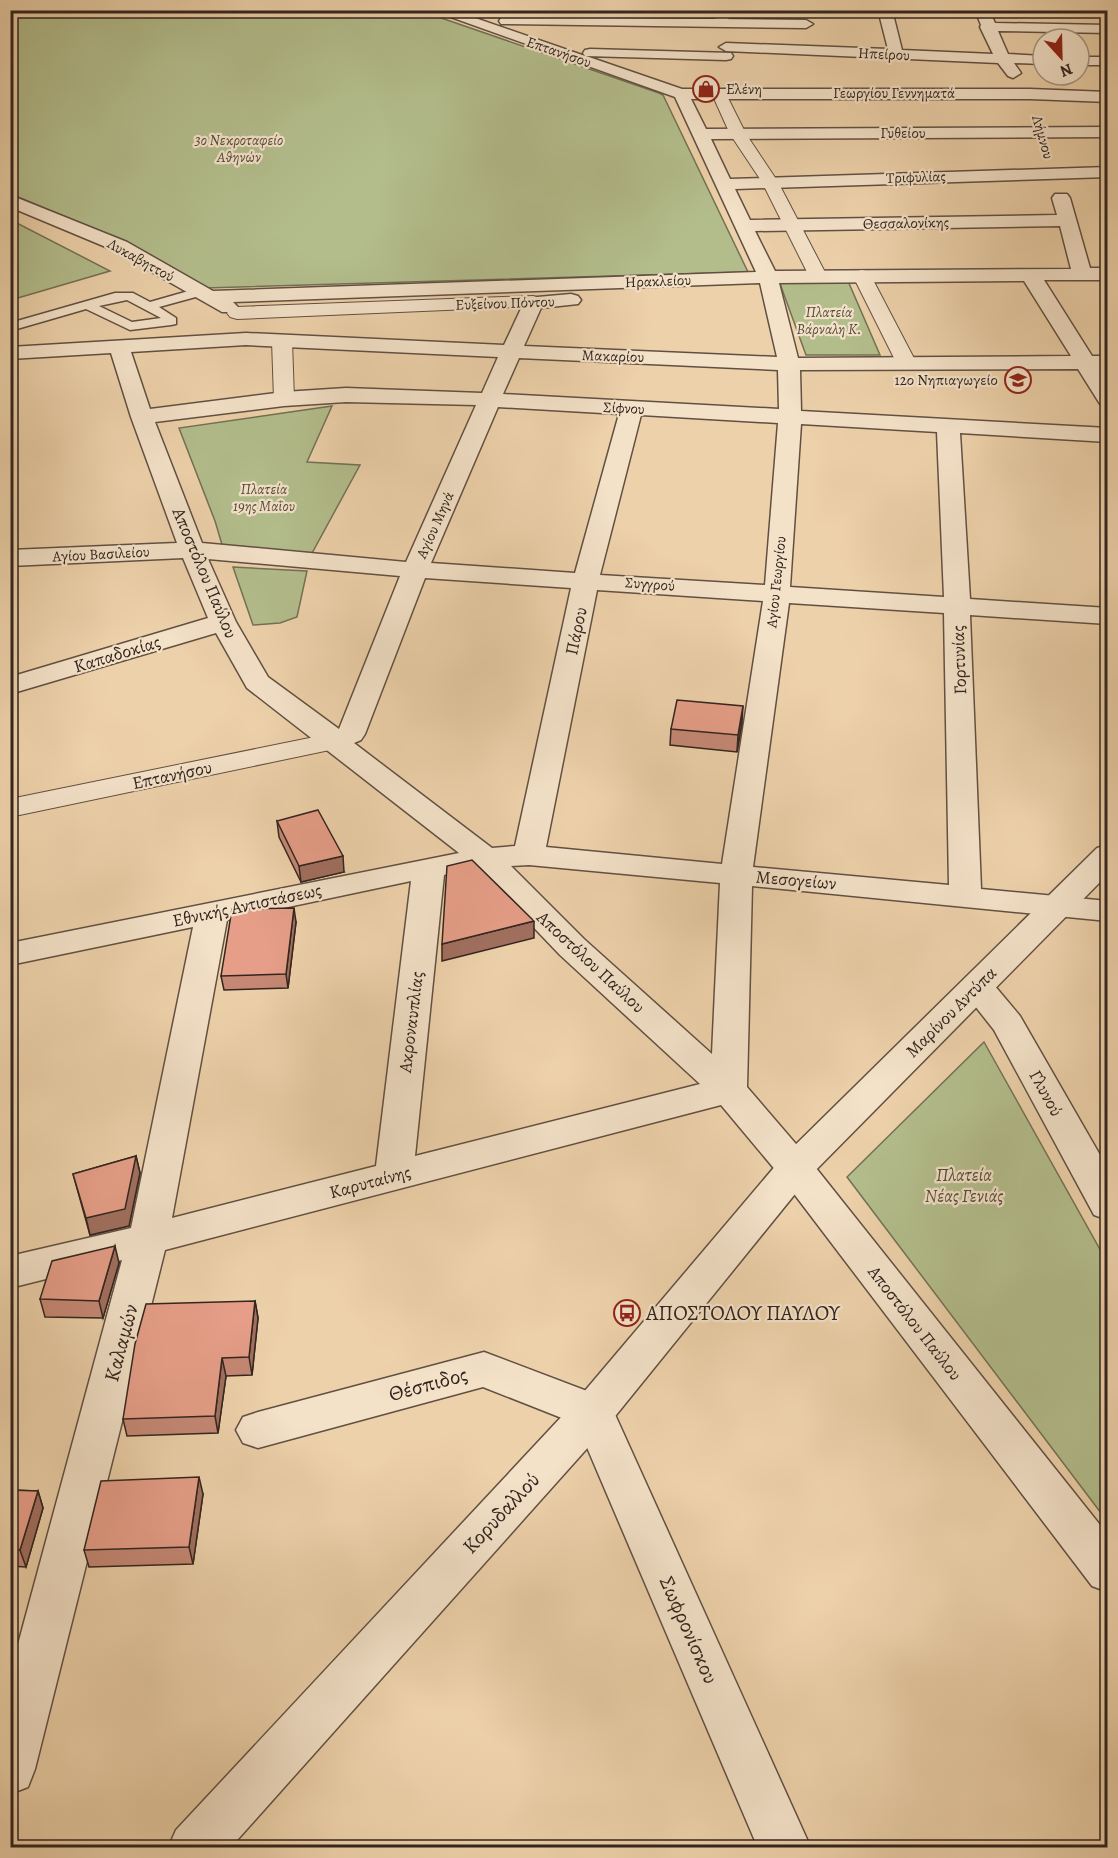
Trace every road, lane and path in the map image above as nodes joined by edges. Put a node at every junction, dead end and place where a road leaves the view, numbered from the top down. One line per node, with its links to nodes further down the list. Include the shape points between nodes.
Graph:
1 (437, 10): 5 (street, Επτανήσου)
2 (885, 10): 11 (street)
3 (982, 10): 7 (street, Λήμνου)
4 (721, 17): 5 (street); 6 (street); 9 (street)
5 (506, 21): 10 (street, Επτανήσου)
6 (806, 24)
7 (987, 27): 8 (street); 12 (street, Λήμνου)
8 (1107, 28)
9 (726, 51): 10 (street, Ηπείρου); 11 (street, Ηπείρου); 17 (street)
10 (560, 53): 16 (street, Επτανήσου)
11 (896, 54): 12 (street, Ηπείρου)
12 (1003, 59): 13 (street, Ηπείρου); 19 (street, Λήμνου)
13 (1031, 60)
14 (1091, 61): 15 (street)
15 (1107, 62)
16 (681, 94): 17 (street, Γεωργίου Γεννηματά); 21 (street, Αγίου Γεωργίου)
17 (725, 94): 19 (street, Γεωργίου Γεννηματά); 22 (street)
18 (1107, 97): 19 (street, Γεωργίου Γεννηματά)
19 (1036, 112): 20 (street, Γυθείου); 22 (street, Γυθείου); 24 (street, Λήμνου)
20 (1107, 132)
21 (699, 134): 22 (street, Γυθείου); 26 (street, Αγίου Γεωργίου)
22 (738, 134): 25 (street)
23 (1107, 172): 24 (street, Τριφυλίας)
24 (1054, 173): 25 (street, Τριφυλίας); 28 (street, Λήμνου)
25 (770, 182): 26 (street, Τριφυλίας); 29 (street)
26 (724, 184): 30 (street, Αγίου Γεωργίου)
27 (10, 200): 37 (street, Λυκαβηττού, via 120,246)
28 (1067, 220): 29 (street, Θεσσαλονίκης); 32 (street, Λήμνου)
29 (790, 225): 30 (street, Θεσσαλονίκης); 34 (street)
30 (744, 226): 36 (street, Αγίου Γεωργίου)
31 (1030, 274): 32 (street, Ηρακλείου); 35 (street, Ηρακλείου); 50 (street)
32 (1082, 274): 33 (street, Ηρακλείου)
33 (1107, 274)
34 (818, 276): 35 (street, Ηρακλείου); 36 (street, Ηρακλείου)
35 (862, 276): 51 (street)
36 (770, 285): 37 (street, Ηρακλείου); 38 (street, Ευξείνου Πόντου); 49 (street, Αγίου Γεωργίου)
37 (204, 295): 40 (lane); 41 (street, Λυκαβηττού)
38 (533, 302): 41 (street, Ευξείνου Πόντου); 47 (street, Αγίου Μηνά)
39 (88, 305): 40 (lane, via 129,296); 42 (lane); 44 (lane, via 123,324)
40 (149, 306): 44 (lane, via 171,321)
41 (237, 313): 43 (street, via 250,321)
42 (10, 327)
43 (246, 339): 44 (street, Μακαρίου); 45 (street, Μακαρίου)
44 (133, 340): 46 (street, Μακαρίου); 56 (street, Αποστόλου Παύλου)
45 (282, 341): 47 (street, Μακαρίου); 52 (street)
46 (10, 352)
47 (512, 352): 49 (street, Μακαρίου); 54 (street, Αγίου Μηνά)
48 (1107, 362): 50 (street, Μακαρίου)
49 (789, 363): 51 (street, Μακαρίου); 57 (street, Αγίου Γεωργίου)
50 (1084, 363): 51 (street, Μακαρίου); 53 (street)
51 (907, 364)
52 (284, 399): 54 (street, Σίφνου, via 358,395); 56 (street, Σίφνου)
53 (1107, 399)
54 (490, 400): 55 (street, Σίφνου); 62 (street, Αγίου Μηνά)
55 (632, 408): 57 (street, Σίφνου); 63 (street, Πάρου)
56 (142, 417): 60 (street, Αποστόλου Παύλου)
57 (790, 418): 58 (street, Σίφνου); 64 (street, Αγίου Γεωργίου)
58 (948, 426): 59 (street, Σίφνου); 65 (street, Γορτυνίας)
59 (1107, 435)
60 (192, 550): 61 (street, Αγίου Βασιλείου); 62 (street, Συγγρού); 67 (street, Αποστόλου Παύλου)
61 (10, 558)
62 (415, 570): 63 (street, Συγγρού); 69 (street, Αγίου Μηνά, via 351,734)
63 (586, 580): 64 (street, Συγγρού); 71 (street, Πάρου)
64 (777, 592): 65 (street, Συγγρού); 75 (street, Αγίου Γεωργίου)
65 (957, 605): 66 (street, Συγγρού); 76 (street, Γορτυνίας)
66 (1107, 616)
67 (223, 622): 68 (street, Καπαδοκίας); 69 (street, Αποστόλου Παύλου, via 257,682)
68 (10, 686)
69 (334, 741): 70 (street, Επτανήσου); 73 (street, Αποστόλου Παύλου)
70 (10, 808)
71 (529, 855): 73 (street, Μεσογείων); 75 (street, Μεσογείων)
72 (1107, 855): 77 (street, Μαρίνου Αντύπα)
73 (484, 858): 74 (street, Εθνικής Αντιστάσεως); 82 (street, Αποστόλου Παύλου, via 572,947)
74 (429, 868): 79 (street, Εθνικής Αντιστάσεως); 84 (street, Ακροναυπλίας)
75 (736, 875): 76 (street, Μεσογείων); 82 (street, Αγίου Γεωργίου)
76 (966, 895): 77 (street, Μεσογείων)
77 (1056, 907): 78 (street, Μεσογείων); 81 (street, Μαρίνου Αντύπα)
78 (1107, 911)
79 (212, 912): 80 (street, Εθνικής Αντιστάσεως); 86 (street, Καλαμών)
80 (10, 954)
81 (976, 987): 83 (street, Μαρίνου Αντύπα); 85 (street, Γλυνού, via 1008,1024)
82 (729, 1090): 83 (street, Αποστόλου Παύλου); 84 (street, Καρυταίνης)
83 (795, 1168): 88 (street, Κορυδαλλού); 90 (street, Αποστόλου Παύλου)
84 (394, 1175): 86 (street, Καρυταίνης)
85 (1107, 1205)
86 (148, 1239): 87 (street, Καρυταίνης); 91 (street, Καλαμών)
87 (10, 1272)
88 (593, 1412): 89 (street, Θέσπιδος, via 484,1369); 92 (street, Κορυδαλλού); 93 (street, Σωφρονίσκου)
89 (258, 1430)
90 (1107, 1570)
91 (10, 1769)
92 (194, 1848)
93 (785, 1848)

